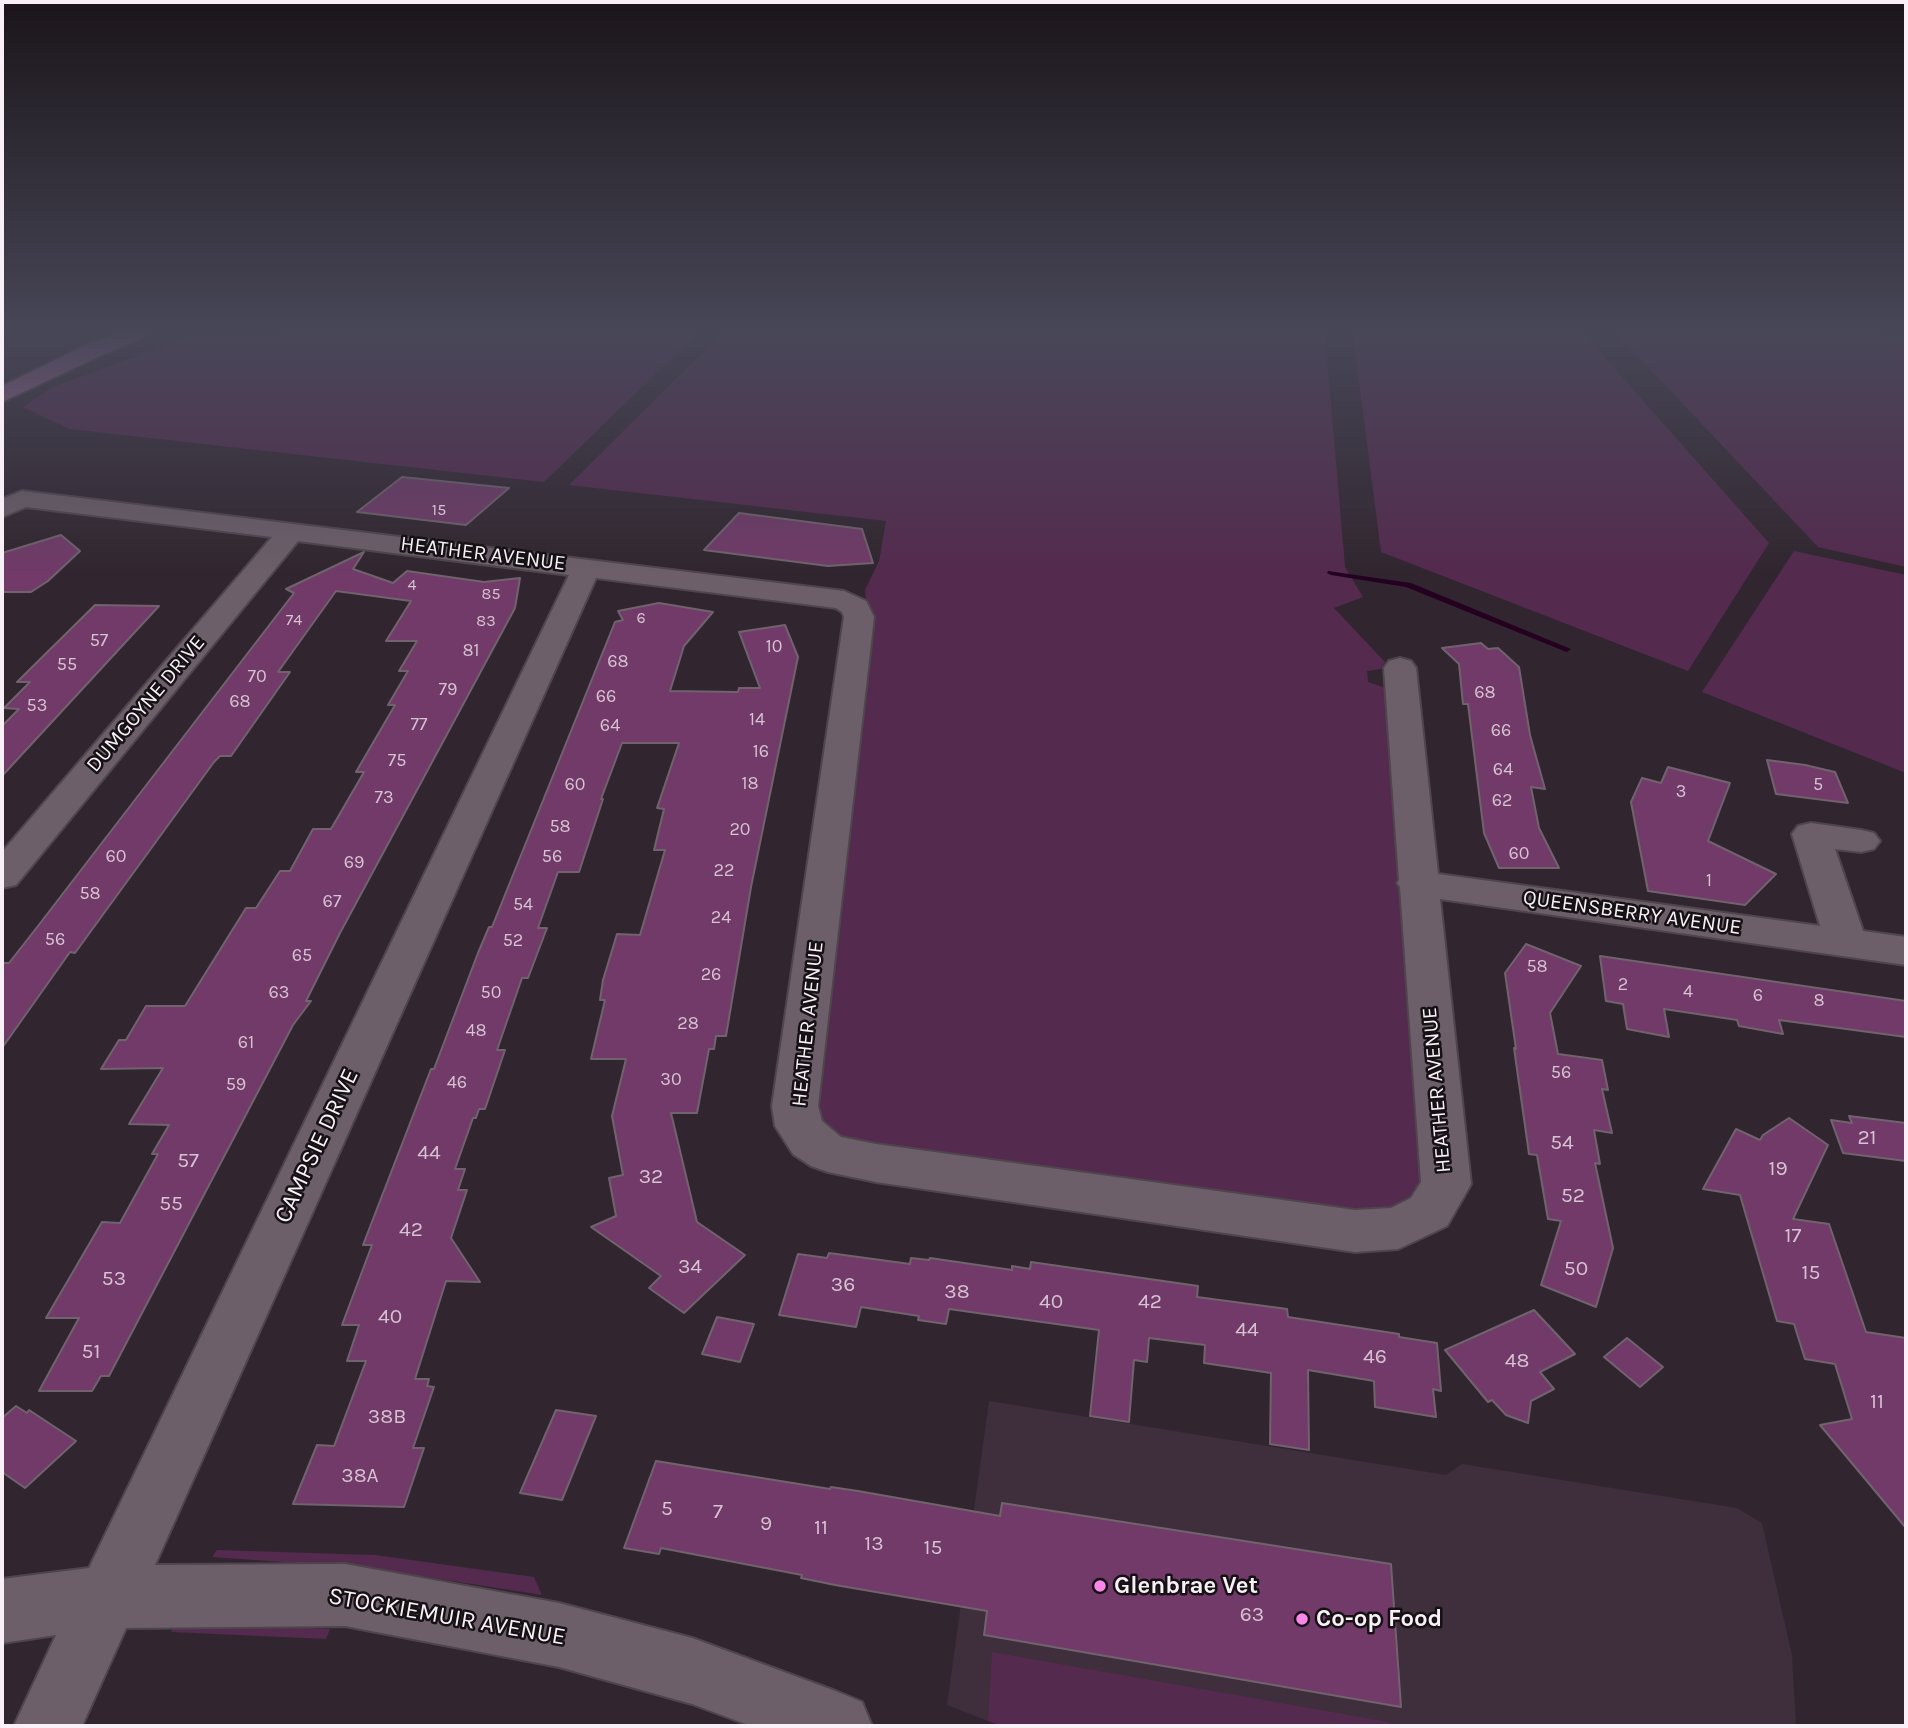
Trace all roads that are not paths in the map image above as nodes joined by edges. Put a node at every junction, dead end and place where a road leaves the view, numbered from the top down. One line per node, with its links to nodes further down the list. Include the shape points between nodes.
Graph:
1 (12, 504): 2 (street, HEATHER AVENUE)
2 (291, 532): 3 (street, HEATHER AVENUE); 6 (street, DUMGOYNE DRIVE)
3 (587, 567): 7 (street, HEATHER AVENUE, via 827,596 855,607 859,617 795,1106 799,1126 828,1153 1355,1231 1398,1228 1429,1212 1446,1184); 10 (street, CAMPSIE DRIVE)
4 (1400, 668): 7 (street, HEATHER AVENUE)
5 (1861, 841): 8 (street, via 1811,834)
6 (2, 876)
7 (1417, 883): 8 (street, QUEENSBERRY AVENUE)
8 (1846, 942): 9 (street, QUEENSBERRY AVENUE)
9 (1906, 951)
10 (106, 1597): 11 (street, STOCKIEMUIR AVENUE); 12 (street, CAMPSIE DRIVE); 13 (street, STOCKIEMUIR AVENUE, via 345,1594 559,1635 666,1663)
11 (2, 1611)
12 (48, 1726)
13 (838, 1726)

